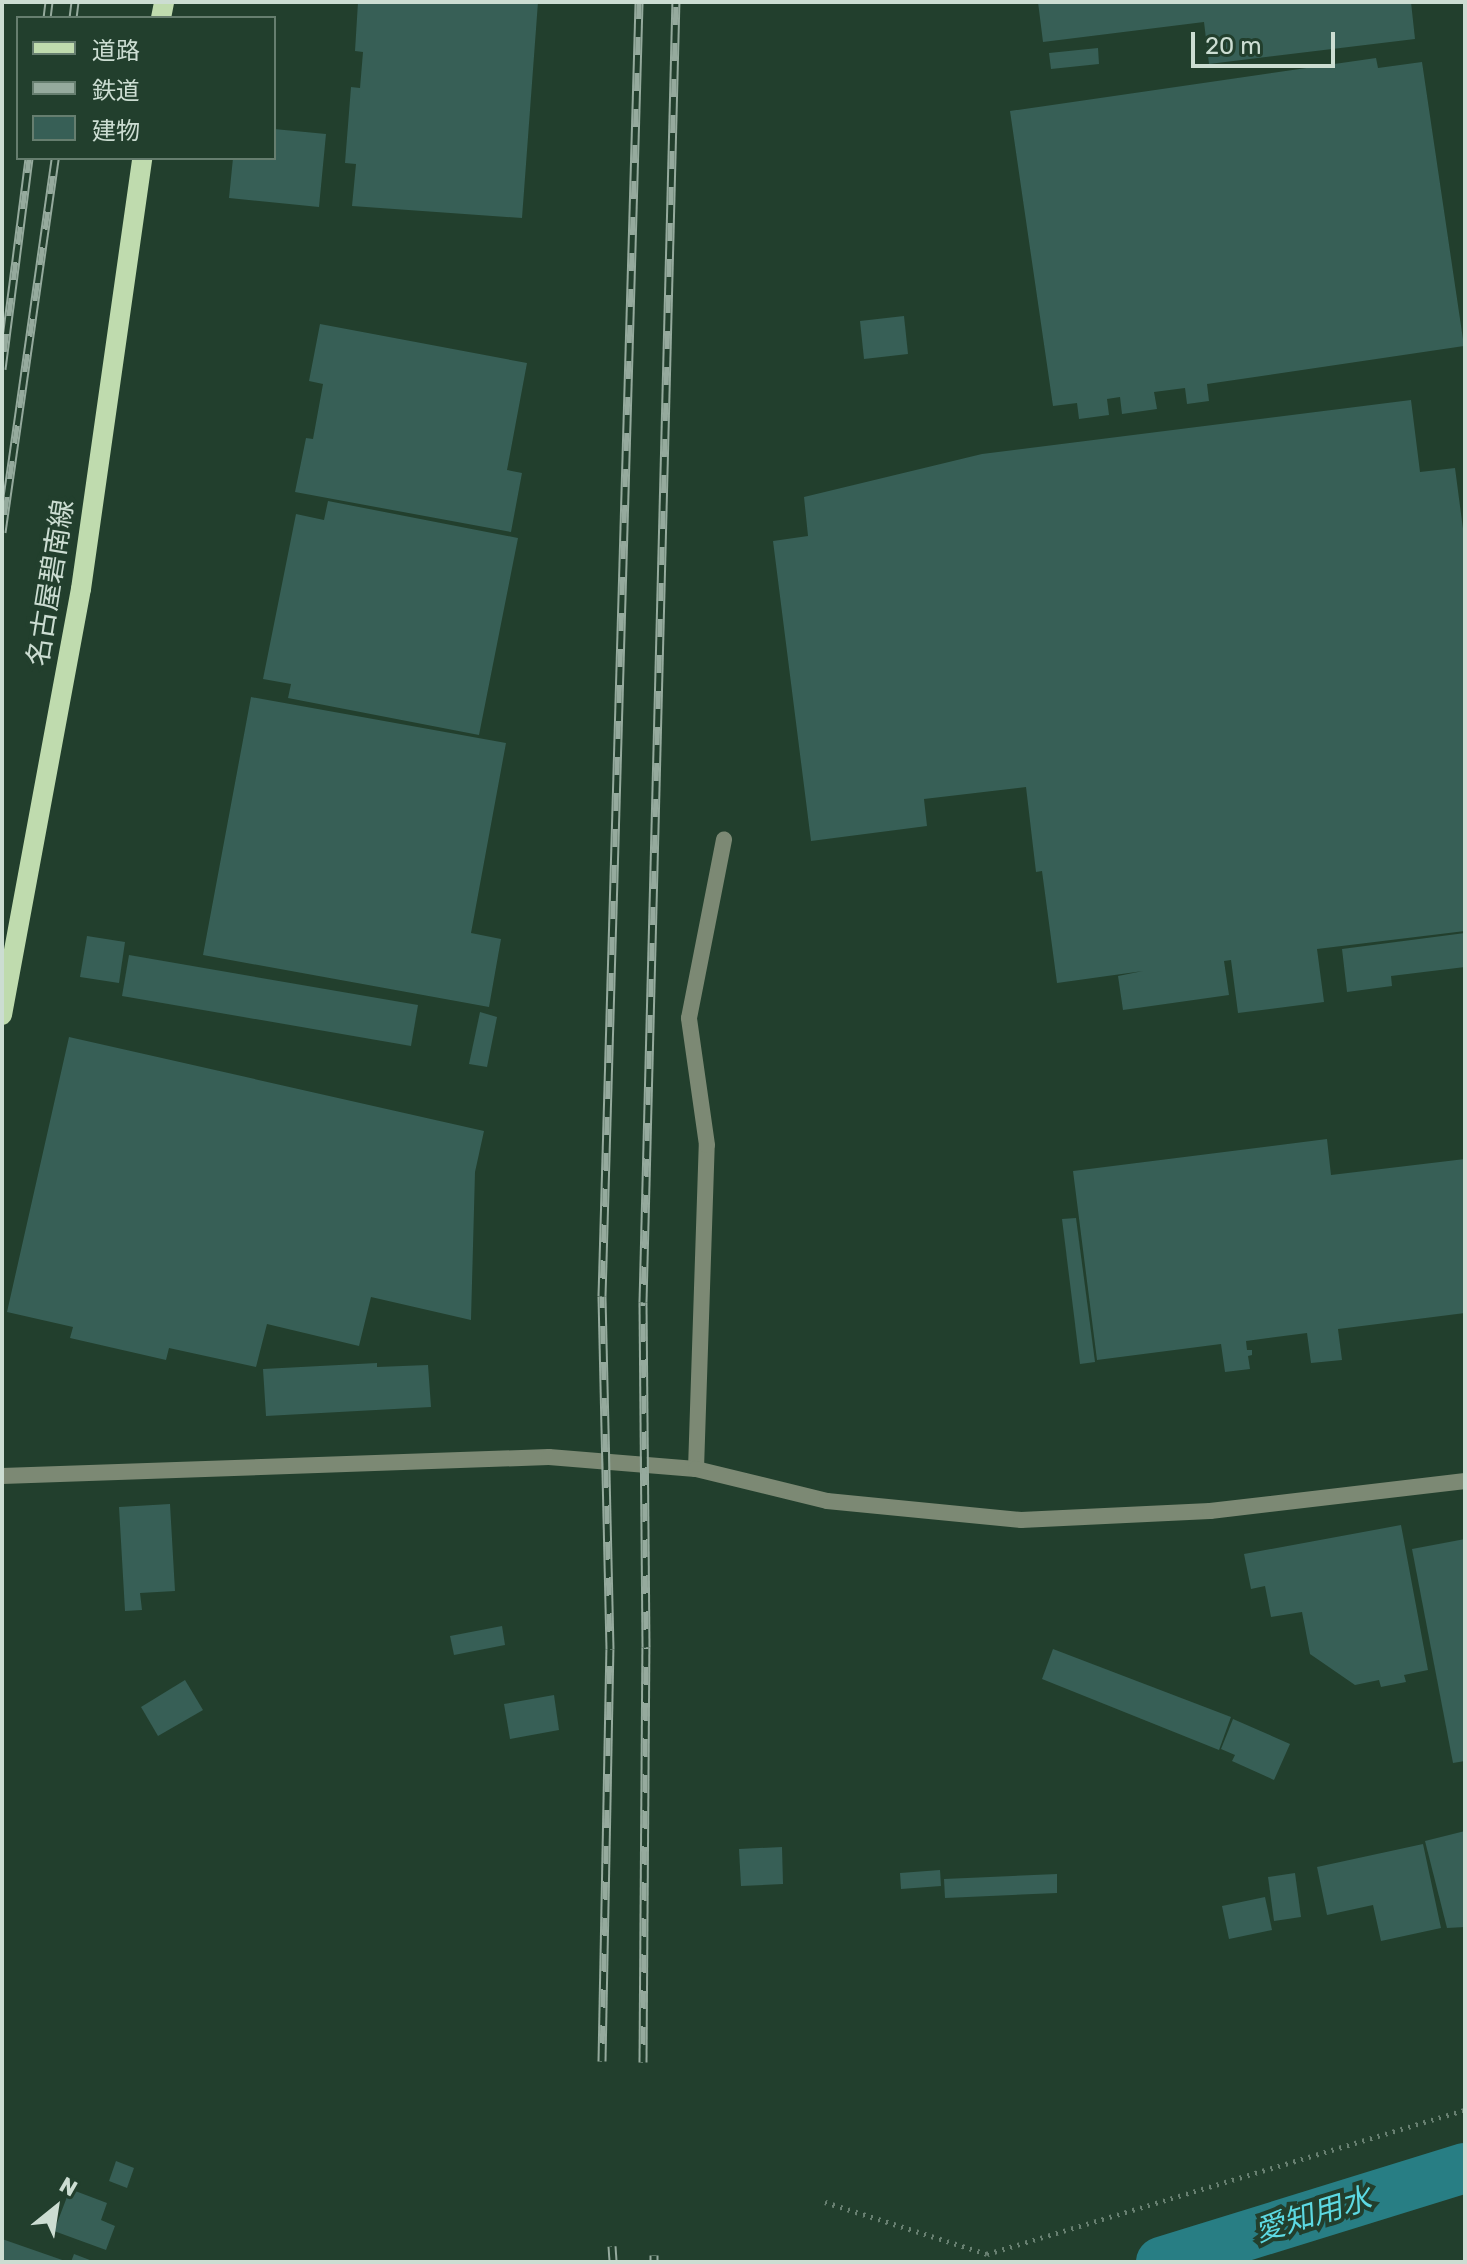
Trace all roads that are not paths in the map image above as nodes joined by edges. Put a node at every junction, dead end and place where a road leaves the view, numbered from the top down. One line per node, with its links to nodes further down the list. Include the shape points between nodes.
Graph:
1 (142, 160): 3 (main road, 名古屋碧南線, via 81,589)
2 (724, 839): 4 (street, via 689,1018 707,1145)
3 (2, 1015)
4 (696, 1469): 5 (street, via 549,1457); 6 (street, via 827,1501 1021,1520 1210,1511)
5 (2, 1476)
6 (1465, 1481)

